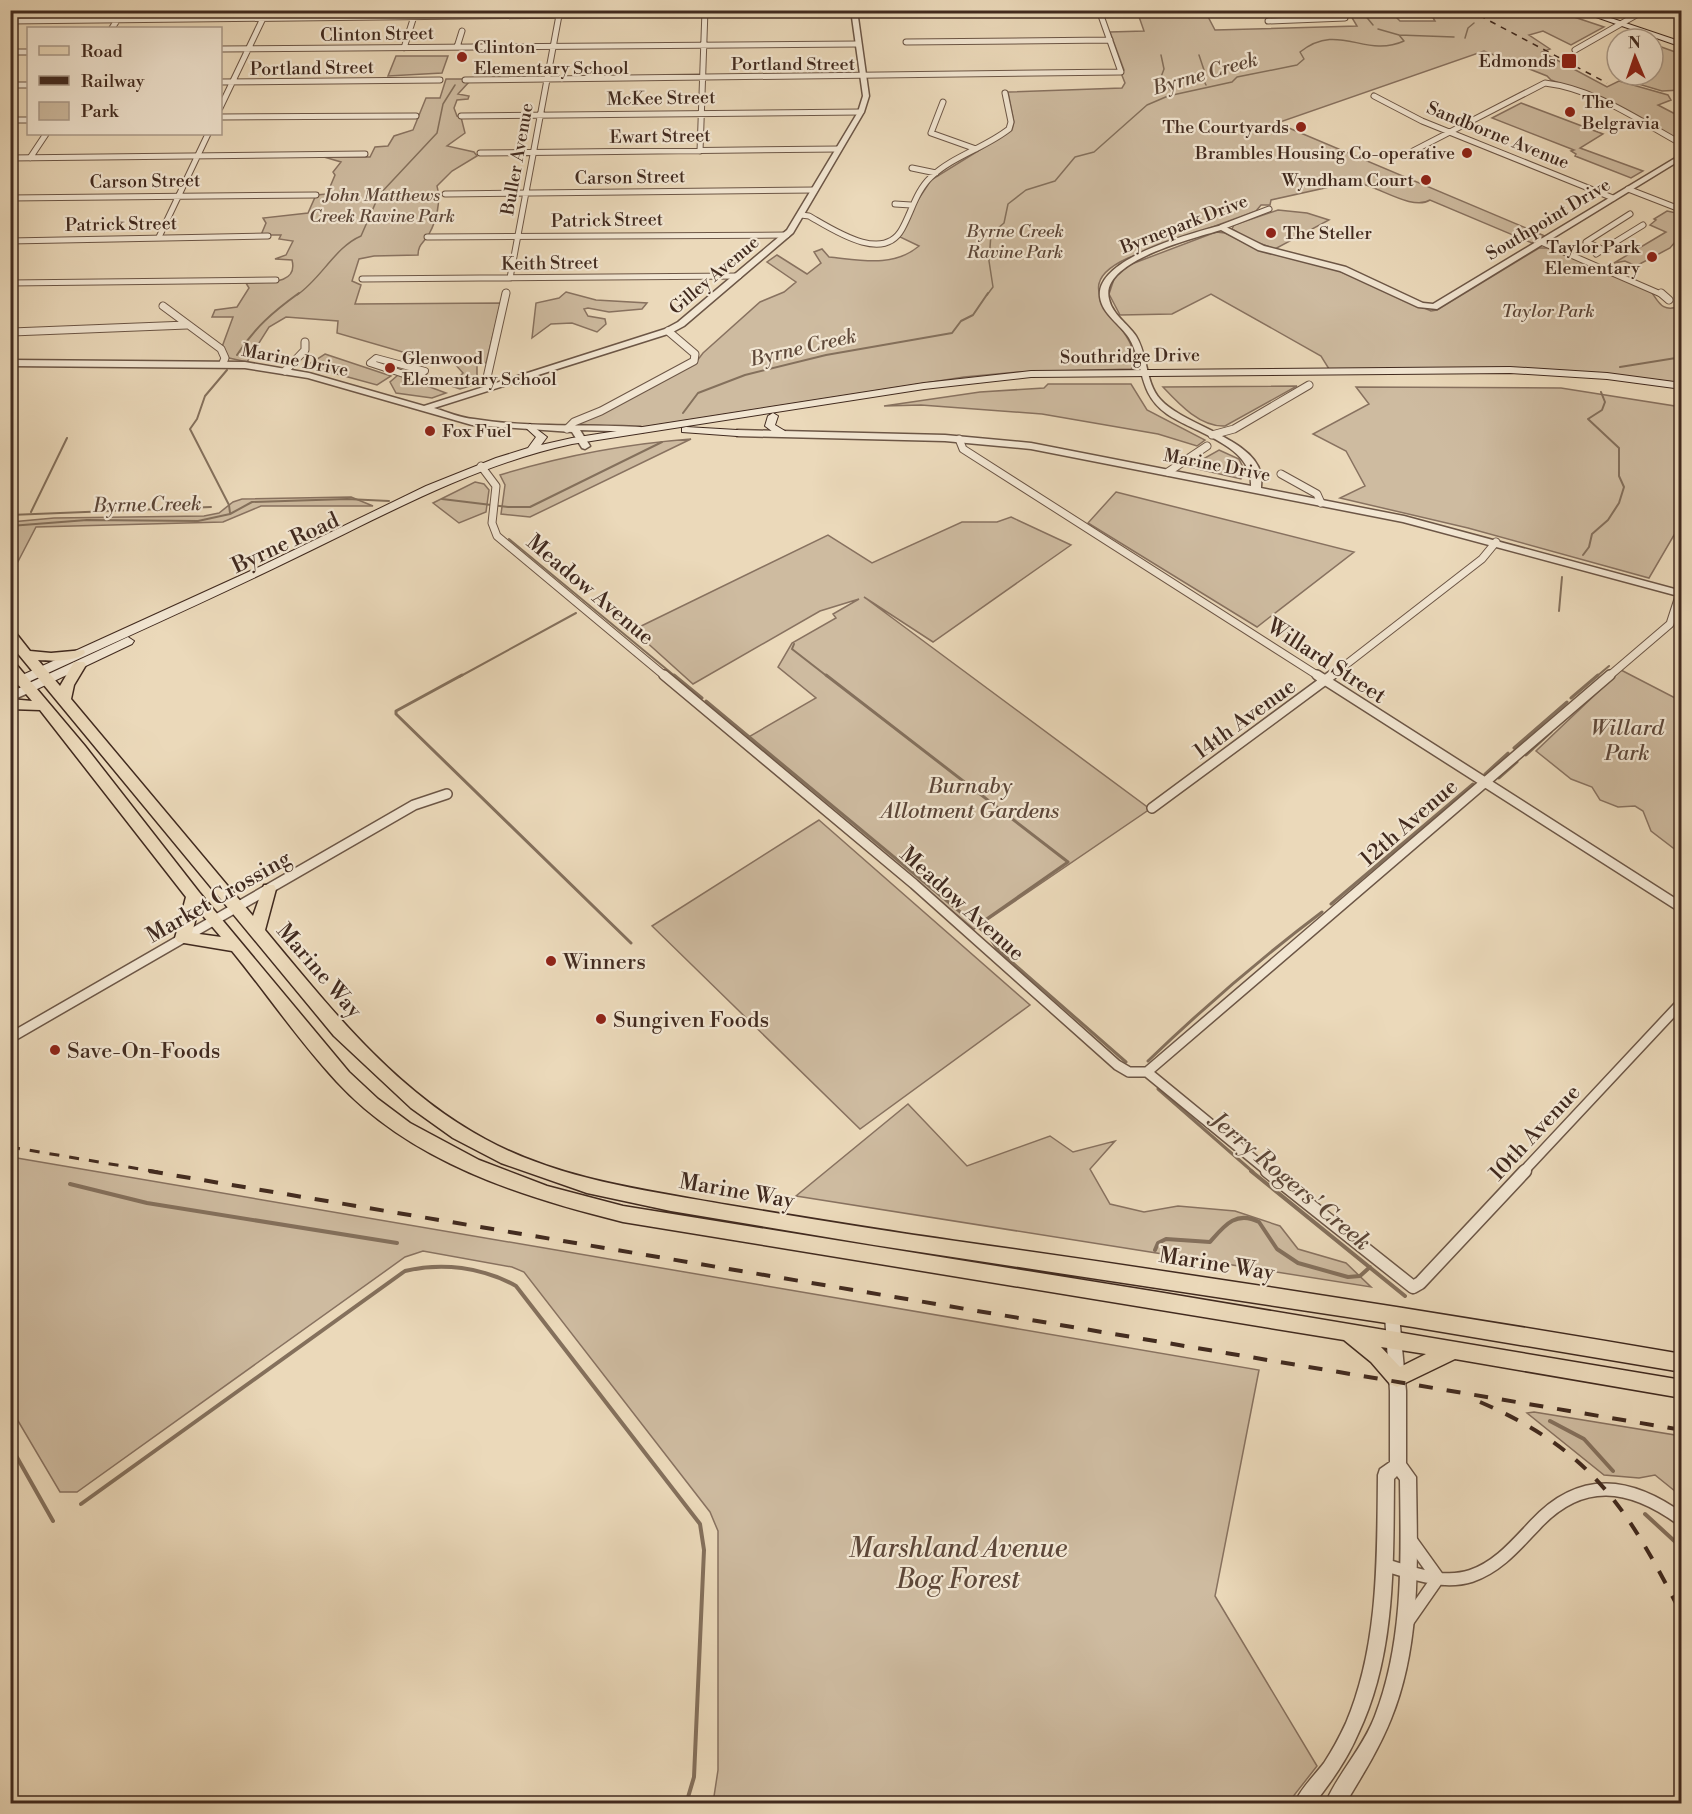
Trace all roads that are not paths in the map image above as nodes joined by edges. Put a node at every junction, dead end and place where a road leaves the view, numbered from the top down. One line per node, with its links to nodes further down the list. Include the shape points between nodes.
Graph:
1 (124, 10): 16 (street)
2 (267, 10): 14 (street)
3 (1033, 10): 11 (street)
4 (1099, 10): 24 (street)
5 (1275, 10): 17 (street)
6 (1312, 10): 18 (street)
7 (1579, 10): 21 (main road)
8 (1645, 10): 21 (street)
9 (1567, 11): 21 (main road)
10 (705, 12): 11 (street); 13 (street); 28 (street)
11 (854, 12): 27 (street, Gilley Avenue)
12 (415, 13): 13 (street); 14 (street); 31 (street)
13 (560, 13): 29 (street, Buller Avenue)
14 (264, 18): 16 (street); 34 (street)
15 (1345, 18): 18 (street)
16 (118, 19): 19 (street); 22 (street)
17 (1280, 19): 18 (street); 20 (street)
18 (1317, 19)
19 (10, 21)
20 (1268, 21)
21 (1620, 26): 32 (main road); 35 (street)
22 (113, 27)
23 (462, 31): 30 (street)
24 (1110, 40): 25 (street); 38 (street, Portland Street, via 1121,72)
25 (906, 42)
26 (1665, 43): 32 (main road)
27 (858, 44): 28 (street, Clinton Street); 38 (street, Gilley Avenue)
28 (704, 45): 29 (street, Clinton Street); 39 (street)
29 (554, 46): 30 (street, Clinton Street); 42 (street, Buller Avenue)
30 (458, 47): 31 (street, Clinton Street)
31 (404, 48): 34 (street, Clinton Street)
32 (1682, 48)
33 (222, 49): 34 (street, Clinton Street)
34 (249, 49): 44 (street)
35 (1575, 50)
36 (10, 52): 37 (street)
37 (27, 52)
38 (863, 77): 39 (street, Portland Street); 51 (street, Gilley Avenue, via 866,100)
39 (703, 78): 42 (street, Portland Street); 52 (street)
40 (440, 80): 44 (street, Portland Street)
41 (465, 80): 42 (street, Portland Street)
42 (547, 80): 53 (street, Buller Avenue)
43 (222, 82): 44 (street, Portland Street)
44 (233, 82): 50 (street)
45 (10, 85): 46 (street)
46 (27, 85)
47 (1005, 93): 64 (street, via 1010,127)
48 (1374, 96): 59 (street, Sandborne Avenue)
49 (944, 102): 64 (street, via 932,133)
50 (222, 104)
51 (861, 112): 52 (street, McKee Street); 63 (street, Gilley Avenue)
52 (702, 113): 53 (street, McKee Street); 65 (street)
53 (541, 115): 55 (street, McKee Street); 66 (street, Buller Avenue)
54 (416, 116): 56 (street)
55 (461, 116)
56 (222, 117)
57 (10, 120): 58 (street)
58 (27, 120)
59 (1449, 132): 62 (street, via 1548,83 1599,100); 67 (street); 83 (street, Sandborne Avenue)
60 (45, 135): 73 (street)
61 (208, 135): 70 (street)
62 (1682, 144)
63 (839, 149): 65 (street, Ewart Street); 77 (street, Gilley Avenue)
64 (976, 149): 75 (street)
65 (700, 151): 66 (street, Ewart Street)
66 (534, 152): 68 (street, Ewart Street); 78 (street, Buller Avenue)
67 (1413, 152)
68 (480, 153)
69 (365, 154): 70 (street)
70 (198, 155): 73 (street); 81 (street)
71 (1682, 156): 76 (street, Southpoint Drive)
72 (10, 158): 73 (street)
73 (30, 158)
74 (912, 168): 75 (street)
75 (936, 173): 85 (street)
76 (1628, 189): 83 (street, Southpoint Drive); 86 (street)
77 (815, 190): 78 (street, Carson Street); 89 (street, Gilley Avenue)
78 (526, 193): 79 (street, Carson Street); 94 (street, Buller Avenue)
79 (445, 194)
80 (316, 195): 81 (street, Carson Street)
81 (179, 196): 82 (street, Carson Street); 95 (street)
82 (10, 198)
83 (1613, 198): 98 (street, Southpoint Drive)
84 (895, 204): 85 (street)
85 (911, 205): 89 (street, via 899,234 877,243 854,240)
86 (1677, 208)
87 (1269, 210): 91 (street, Byrnepark Drive)
88 (1630, 214): 99 (street, via 1586,242)
89 (801, 215): 92 (street, Gilley Avenue)
90 (1643, 225): 99 (street)
91 (1222, 227): 98 (street, Southpoint Drive, via 1253,245 1343,269 1430,307 1438,306); 117 (street, Byrnepark Drive, via 1130,261 1105,282 1106,303 1134,340)
92 (787, 235): 94 (street, Patrick Street); 101 (street, Gilley Avenue)
93 (268, 236): 95 (street, Patrick Street)
94 (519, 236): 96 (street, Patrick Street); 102 (street, Buller Avenue)
95 (159, 237): 97 (street, Patrick Street)
96 (427, 237)
97 (10, 241)
98 (1541, 242): 107 (street, via 1659,292)
99 (1604, 250): 100 (street)
100 (1596, 254)
101 (739, 276): 102 (street, Keith Street); 110 (street, Gilley Avenue)
102 (510, 278): 103 (street, Keith Street)
103 (362, 279)
104 (276, 280): 105 (street)
105 (10, 283)
106 (506, 293): 120 (street, via 486,382)
107 (1669, 300)
108 (164, 306): 109 (street)
109 (188, 325): 111 (street); 114 (street, via 220,349 225,356)
110 (668, 331): 120 (street, Gilley Avenue); 127 (street, via 695,354 695,359)
111 (12, 332)
112 (305, 342): 115 (street, via 305,350)
113 (10, 363): 114 (street, Marine Drive)
114 (223, 363): 115 (street, Marine Drive)
115 (285, 371): 123 (street, Marine Drive)
116 (426, 371): 116 (street, via 416,378 370,363 376,358)
117 (1145, 376): 119 (main road, Southridge Drive, via 1510,370); 121 (main road, Southridge Drive, via 1502,376); 124 (main road, Southridge Drive, via 974,385); 128 (main road, Southridge Drive, via 986,377); 132 (street, Byrnepark Drive, via 1158,402 1167,410)
118 (1309, 385): 132 (street, via 1234,429)
119 (1682, 386)
120 (490, 387): 122 (street, Gilley Avenue)
121 (1682, 392)
122 (452, 399): 123 (street, Gilley Avenue); 125 (street, via 447,409)
123 (423, 409): 125 (street, Marine Drive)
124 (773, 416): 129 (main road, Southridge Drive); 131 (main road, via 770,426)
125 (451, 418): 126 (street, Marine Drive)
126 (530, 427): 127 (street, Marine Drive); 136 (main road, via 542,437)
127 (567, 429): 128 (street, Marine Drive); 134 (street, Marine Drive, via 575,430)
128 (640, 430): 134 (main road, Southridge Drive)
129 (686, 430): 130 (main road); 134 (main road, Southridge Drive)
130 (737, 433): 131 (street, Marine Drive)
131 (781, 433): 133 (street, Marine Drive)
132 (1212, 435): 140 (street, Byrnepark Drive, via 1253,462 1259,477)
133 (959, 439): 138 (street, Marine Drive, via 1011,443); 149 (street, Willard Street, via 963,448)
134 (584, 442): 136 (main road, Byrne Road); 137 (main road, Byrne Road)
135 (1207, 446): 138 (street)
136 (532, 449): 137 (main road, Byrne Road)
137 (483, 469): 146 (main road, Byrne Road); 168 (street, Meadow Avenue, via 496,486 492,527 497,536 939,904 1117,1065 1130,1072)
138 (1168, 472): 140 (street, Marine Drive)
139 (1281, 474): 141 (street, via 1317,494)
140 (1256, 490): 141 (street, Marine Drive)
141 (1321, 502): 142 (street, Marine Drive)
142 (1496, 542): 143 (street, Marine Drive); 149 (street, 14th Avenue, via 1482,559)
143 (1681, 594): 155 (street, 12th Avenue, via 1670,624)
144 (10, 635): 145 (main road, Marine Way)
145 (28, 655): 146 (main road); 148 (main road, Marine Way)
146 (79, 659): 148 (main road, Byrne Road); 152 (main road)
147 (10, 666): 150 (main road, Marine Way)
148 (45, 675): 150 (main road, Byrne Road); 152 (main road, Marine Way)
149 (1324, 680): 155 (street, Willard Street); 157 (street, 14th Avenue)
150 (20, 684): 151 (street, Byrne Road); 154 (main road, Marine Way)
151 (10, 697)
152 (64, 701): 160 (main road, Marine Way)
153 (10, 704): 154 (main road)
154 (44, 706): 159 (main road, Marine Way)
155 (1484, 782): 161 (street, Willard Street); 168 (street, 12th Avenue)
156 (447, 794): 158 (street, Market Crossing, via 414,805)
157 (1152, 808)
158 (269, 889): 160 (street, Market Crossing); 163 (main road)
159 (194, 896): 162 (main road, Marine Way); 164 (main road)
160 (236, 908): 162 (street, Market Crossing); 163 (main road, Marine Way)
161 (1682, 908)
162 (216, 920): 164 (street, Market Crossing); 165 (main road, Marine Way)
163 (256, 933): 170 (main road, Marine Way, via 394,1087 433,1117 486,1147 549,1173 639,1197 745,1215)
164 (183, 938): 165 (main road); 167 (street, Market Crossing)
165 (235, 945): 171 (main road, Marine Way, via 359,1094 447,1155 522,1186 634,1216)
166 (1682, 1002): 169 (street, 10th Avenue)
167 (10, 1038)
168 (1148, 1072): 169 (street, Meadow Avenue)
169 (1413, 1287)
170 (1392, 1315): 172 (street); 174 (main road, Marine Way)
171 (1349, 1333): 172 (main road, Marine Way); 175 (main road, via 1378,1356)
172 (1394, 1340): 173 (main road, Marine Way); 175 (street)
173 (1453, 1351): 175 (main road); 176 (main road, Marine Way)
174 (1682, 1363)
175 (1397, 1378): 177 (street)
176 (1682, 1389)
177 (1398, 1466): 179 (street, via 1408,1477); 180 (street, via 1386,1475)
178 (1682, 1520): 182 (street, via 1627,1491 1607,1488 1574,1492 1554,1504 1505,1557 1488,1569 1456,1579)
179 (1408, 1537): 181 (street); 182 (street)
180 (1386, 1566): 181 (street); 184 (street, via 1371,1681 1348,1737)
181 (1408, 1571): 182 (street); 183 (street)
182 (1438, 1578): 183 (street)
183 (1405, 1626): 185 (street, via 1398,1669 1383,1718)
184 (1303, 1803)
185 (1334, 1803)

